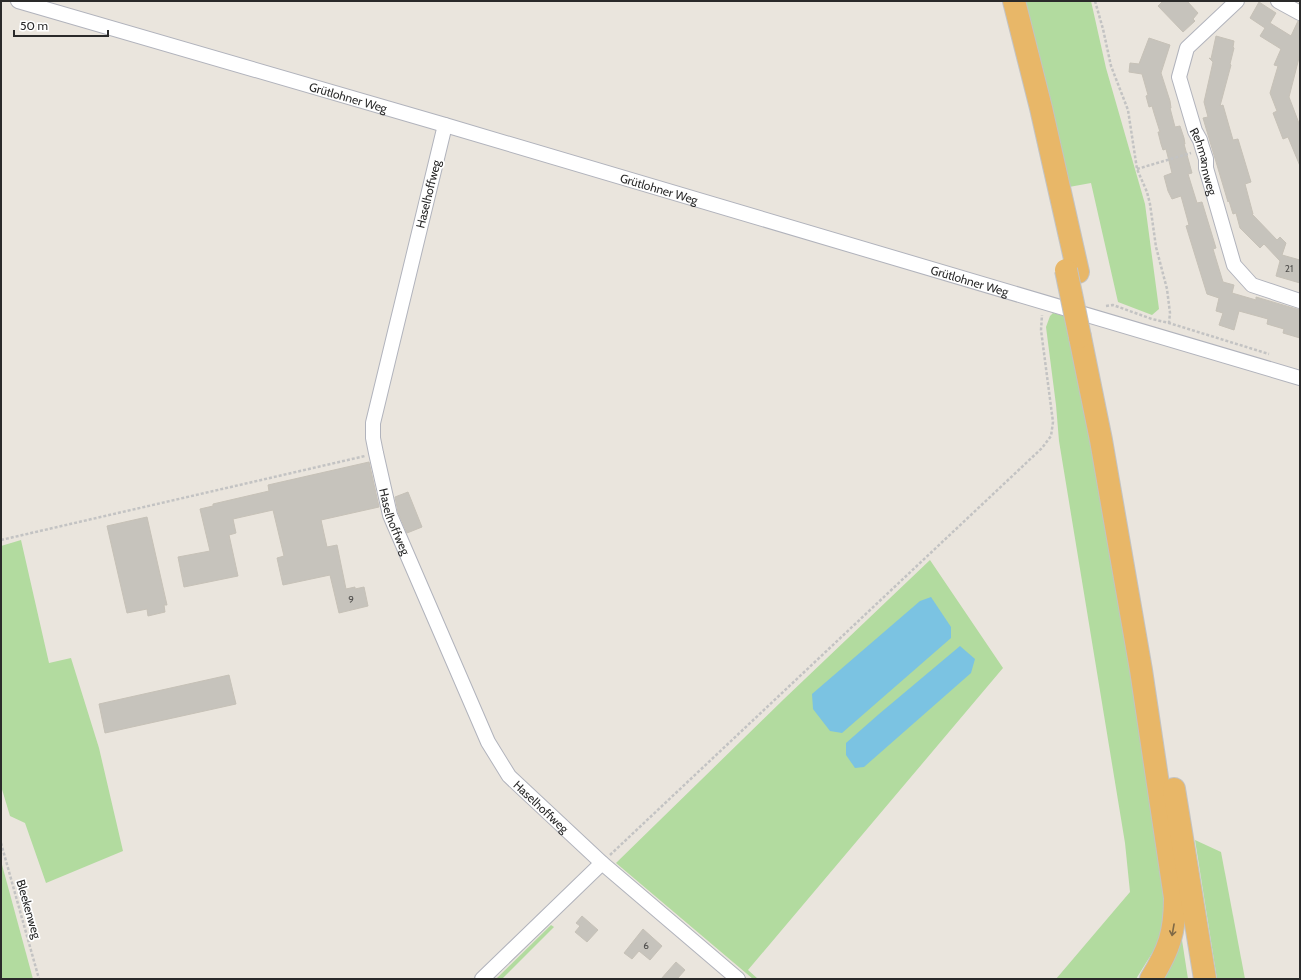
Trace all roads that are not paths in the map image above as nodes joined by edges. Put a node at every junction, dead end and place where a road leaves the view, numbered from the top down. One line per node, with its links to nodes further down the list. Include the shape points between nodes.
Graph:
1 (18, 1): 7 (street, Grütlohner Weg)
2 (1003, 1): 8 (highway)
3 (1014, 1): 8 (highway, via 1041,108)
4 (1237, 1): 9 (street, Rehmannweg, via 1187,48 1180,77 1195,131 1206,159 1206,168 1234,264 1252,285)
5 (1278, 1): 6 (street)
6 (1300, 13)
7 (445, 125): 11 (street, Grütlohner Weg); 13 (street, Haselhoffweg, via 373,423 376,453 390,515 488,742 509,776)
8 (1072, 271): 10 (highway, bridge)
9 (1300, 301)
10 (1086, 338): 12 (highway); 18 (highway, via 1112,434)
11 (1300, 378)
12 (1141, 670): 16 (highway, one-way to 16, via 1175,898 1171,940 1162,962); 17 (highway, via 1175,843)
13 (602, 863): 14 (street); 15 (street, Haselhoffweg)
14 (482, 979)
15 (738, 979)
16 (1151, 979)
17 (1198, 979)
18 (1205, 979)

